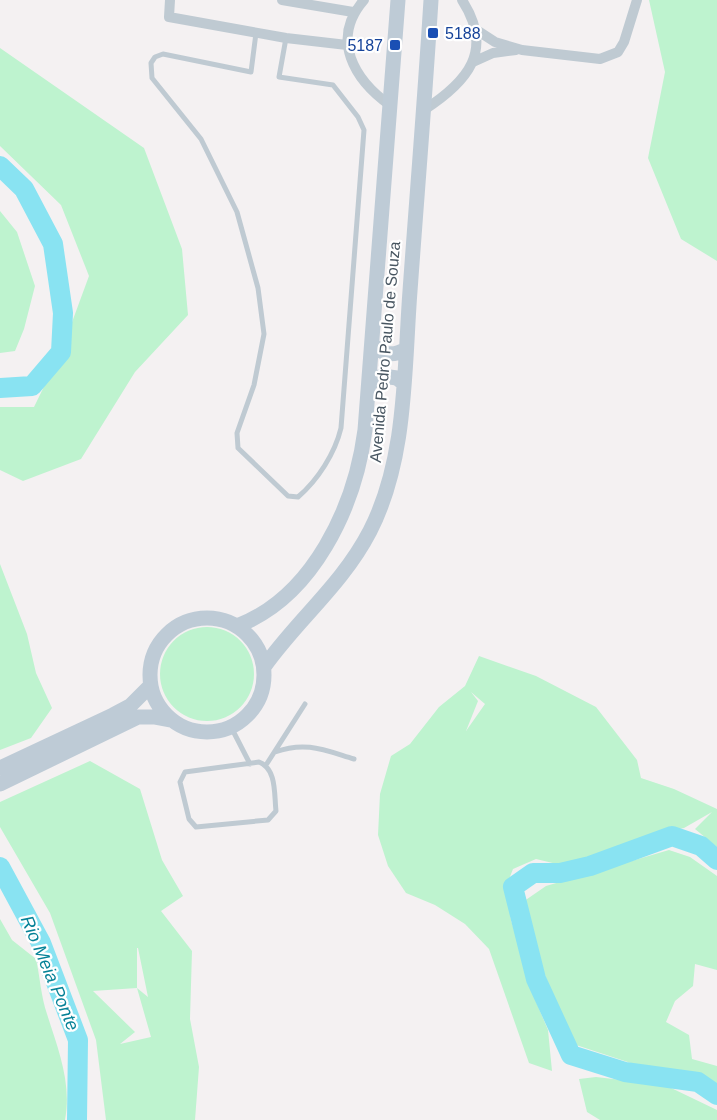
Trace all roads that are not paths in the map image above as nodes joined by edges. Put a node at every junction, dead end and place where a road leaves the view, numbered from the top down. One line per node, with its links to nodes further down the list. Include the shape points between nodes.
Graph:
1 (170, 0): 10 (street, via 169,17)
2 (282, 0): 8 (street)
3 (364, 0): 8 (street)
4 (398, 0): 15 (main road, Avenida Pedro Paulo de Souza)
5 (431, 0): 16 (main road, Avenida Pedro Paulo de Souza)
6 (462, 0): 9 (street)
7 (637, 0): 13 (street, via 624,42 611,56 600,59)
8 (353, 12): 12 (street)
9 (475, 29): 13 (street, via 495,42); 14 (street)
10 (256, 33): 11 (street); 11 (lane, via 251,72 163,54 151,63 152,78 201,139 237,212 258,288 264,334 254,386 237,433 238,448 288,496 298,497 336,446 341,428 364,130 333,85 279,77)
11 (286, 38): 12 (street)
12 (347, 45): 15 (street, via 363,81)
13 (522, 50): 14 (street, via 493,53)
14 (473, 62): 16 (street, via 460,83)
15 (391, 106): 17 (main road, Avenida Pedro Paulo de Souza)
16 (424, 110): 18 (main road, Avenida Pedro Paulo de Souza)
17 (372, 344): 18 (main road, via 389,355); 20 (main road, Avenida Pedro Paulo de Souza)
18 (406, 349): 19 (main road, Avenida Pedro Paulo de Souza)
19 (403, 383): 20 (main road, via 382,376); 22 (main road, Avenida Pedro Paulo de Souza, via 391,477 369,532 334,586)
20 (369, 384): 21 (main road, Avenida Pedro Paulo de Souza, via 356,484 334,532 283,599 259,618)
21 (237, 626): 22 (main road, via 258,648); 23 (main road, via 209,618 181,624 168,633 152,657)
22 (264, 667): 26 (main road, via 262,693 255,707)
23 (150, 686): 25 (main road, via 162,711); 31 (main road, via 113,715)
24 (305, 704): 27 (lane)
25 (172, 721): 26 (main road, via 201,732); 32 (main road, via 138,717)
26 (231, 728): 29 (lane)
27 (275, 753): 28 (lane, via 292,746 311,746); 30 (lane)
28 (354, 759)
29 (250, 764): 30 (lane); 30 (lane, via 185,772 180,782 189,819 196,827 268,820 274,816 271,771)
30 (266, 765)
31 (0, 768)
32 (0, 784)

